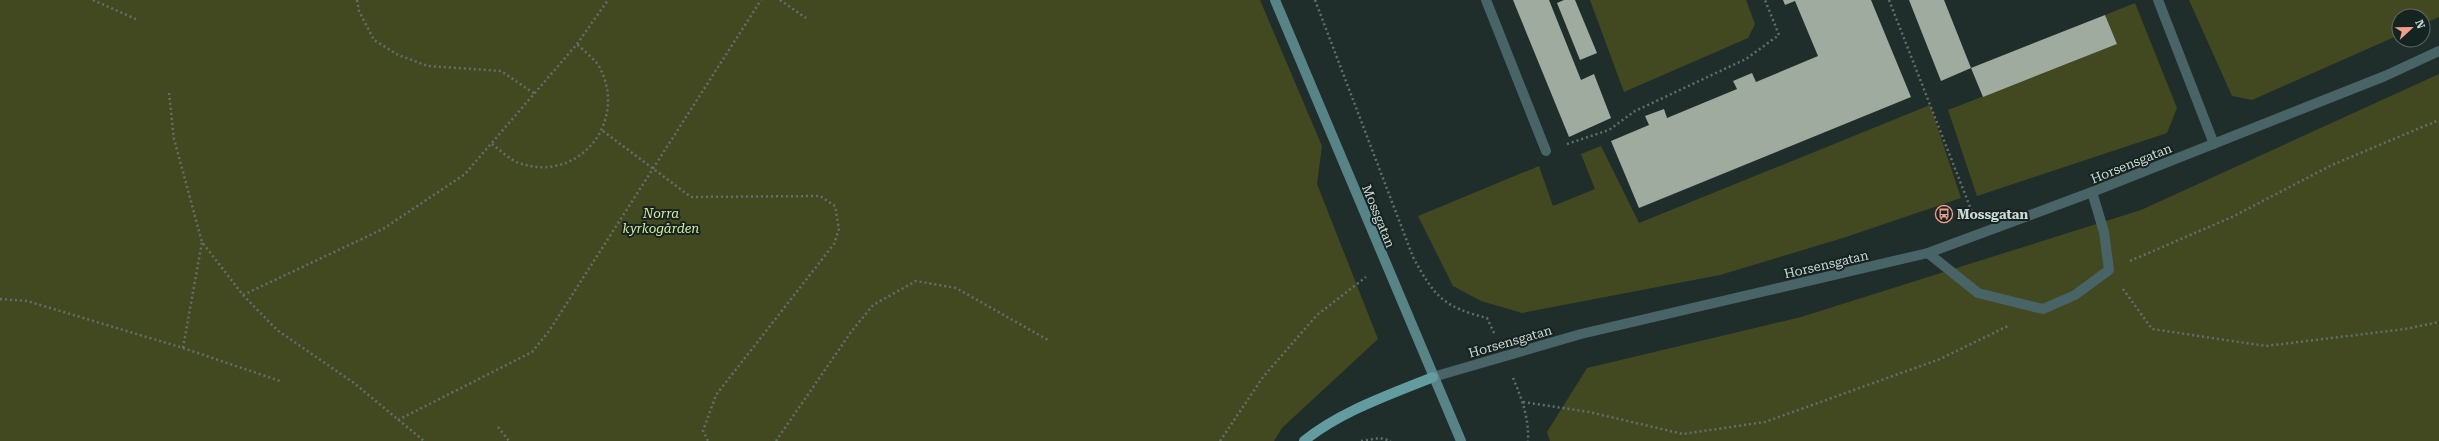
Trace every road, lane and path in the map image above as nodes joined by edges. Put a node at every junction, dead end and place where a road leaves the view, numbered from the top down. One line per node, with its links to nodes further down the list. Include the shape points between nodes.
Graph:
1 (93, 0): 13 (path)
2 (357, 0): 17 (path, via 359,11 374,40 398,55 428,66 501,71)
3 (608, 0): 14 (path)
4 (761, 0): 23 (path)
5 (780, 0): 12 (path)
6 (1275, 0): 28 (street, Mossgatan)
7 (1315, 0): 36 (path, via 1413,257 1428,285 1444,302 1458,310 1487,318)
8 (1486, 0): 22 (street)
9 (1765, 0): 22 (path, via 1779,35 1746,59 1635,112 1609,130)
10 (1889, 0): 25 (path)
11 (2158, 0): 21 (street)
12 (806, 18)
13 (138, 20)
14 (576, 44): 17 (path); 19 (path, via 600,67 610,99)
15 (2439, 51): 21 (street, Horsensgatan, via 2385,76)
16 (169, 93): 26 (path, via 174,139)
17 (535, 94): 20 (path)
18 (2439, 120): 29 (path, via 2332,165 2232,216)
19 (602, 131): 20 (path, via 582,156 550,168 518,163); 23 (path)
20 (492, 144): 30 (path, via 465,174 382,229)
21 (2214, 144): 24 (street, Horsensgatan)
22 (1546, 151)
23 (654, 170): 40 (path, via 549,331 532,352); 44 (path, via 691,197 820,196 835,206 840,229 834,244 716,395 703,431)
24 (2092, 192): 25 (street, Horsensgatan); 29 (street, via 2104,232)
25 (1981, 234): 27 (street, Horsensgatan)
26 (202, 242): 30 (path); 35 (path)
27 (1928, 253): 32 (street, via 1978,293); 36 (street, Horsensgatan, via 1581,334)
28 (1384, 264): 37 (street, Mossgatan); 46 (path, via 1317,315 1263,377)
29 (2109, 270): 32 (street, via 2075,295); 33 (path, via 2152,329 2266,346 2406,329)
30 (243, 295): 40 (path, via 277,330 354,383)
31 (0, 299): 35 (path, via 27,300)
32 (2043, 309): 39 (path, via 1940,359 1765,422 1683,434 1589,412)
33 (2439, 322)
34 (1048, 340): 45 (path, via 956,288 916,281 873,305 851,332)
35 (183, 348): 38 (path)
36 (1504, 356): 37 (street, Horsensgatan); 39 (path)
37 (1433, 377): 47 (main road, via 1367,404 1321,427); 50 (street, Mossgatan)
38 (280, 381)
39 (1523, 402): 51 (path, via 1528,423)
40 (398, 420): 42 (path)
41 (498, 427): 43 (path)
42 (424, 441)
43 (509, 441)
44 (708, 441)
45 (776, 441)
46 (1220, 441)
47 (1304, 441)
48 (1361, 441): 49 (path, via 1380,438)
49 (1391, 441)
50 (1461, 441)
51 (1528, 441)

